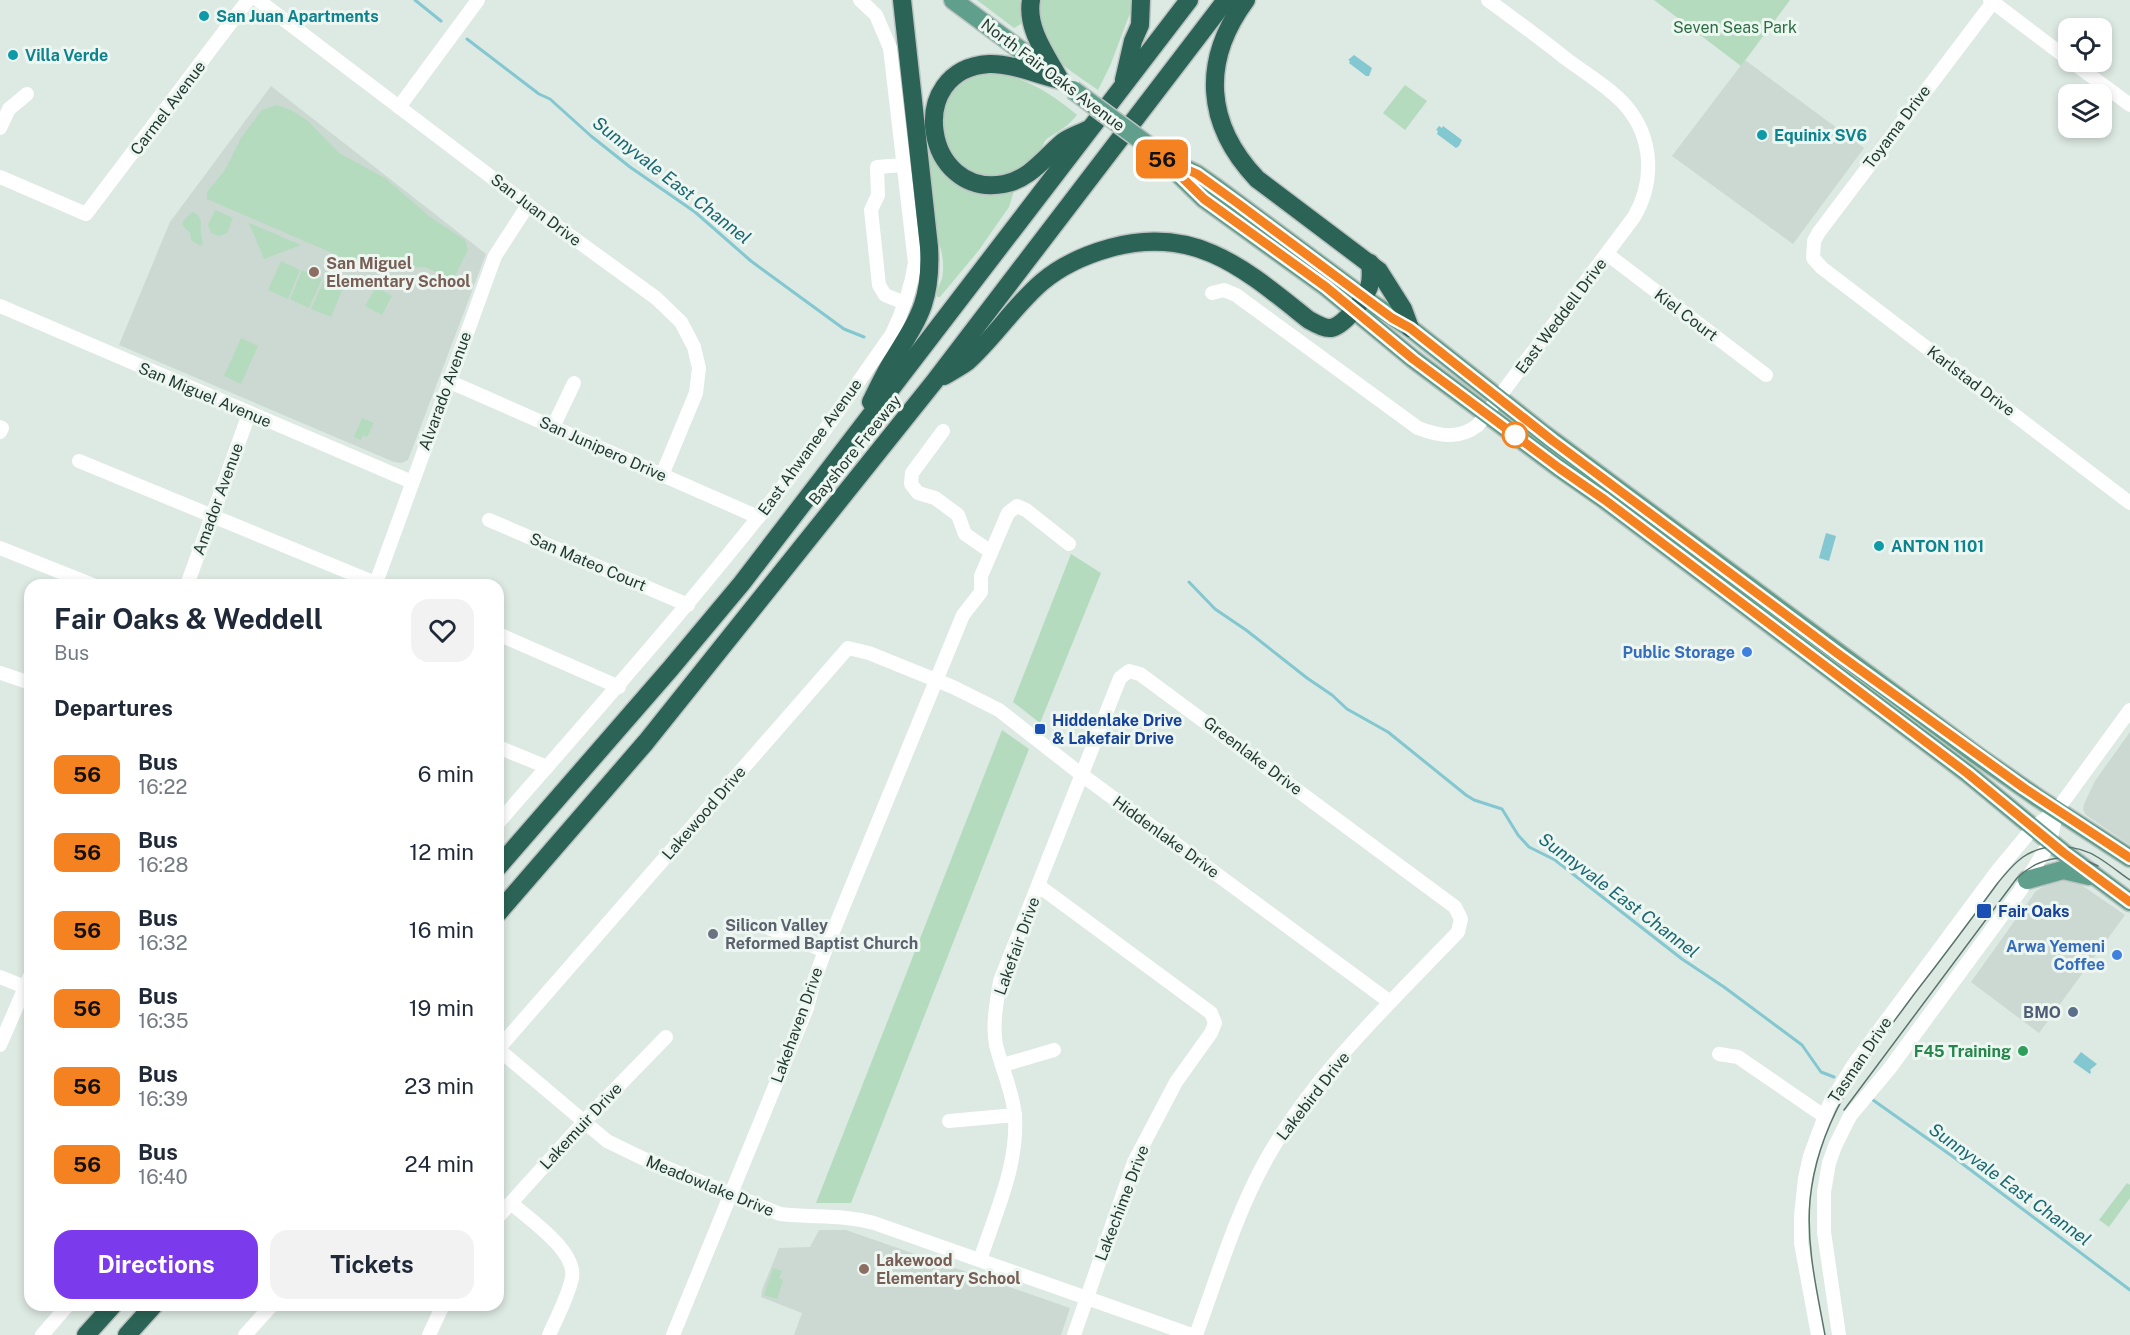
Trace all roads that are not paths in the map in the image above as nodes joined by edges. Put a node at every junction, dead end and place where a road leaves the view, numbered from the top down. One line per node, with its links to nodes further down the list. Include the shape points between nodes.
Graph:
1 (248, 0): 24 (street, Carmel Avenue, via 86,214)
2 (258, 0): 20 (street, San Juan Drive)
3 (478, 0): 20 (street)
4 (860, 0): 23 (street, East Ahwanee Avenue, via 876,15 890,48)
5 (902, 0): 43 (highway, via 929,280 915,325 889,366)
6 (953, 0): 16 (main road, North Fair Oaks Avenue)
7 (1031, 0): 16 (highway, via 1038,41)
8 (1141, 0): 17 (highway, via 1140,25)
9 (1189, 0): 17 (highway, Bayshore Freeway)
10 (1226, 0): 36 (highway, Bayshore Freeway)
11 (1246, 0): 28 (highway, via 1226,33 1215,80 1221,125 1230,145 1257,179)
12 (1488, 0): 26 (street, East Weddell Drive, via 1617,97 1639,125 1648,152 1644,196)
13 (1991, 1): 14 (street); 27 (street, Toyama Drive, via 1819,232 1814,240)
14 (2058, 51)
15 (2086, 72): 19 (street)
16 (1067, 85): 22 (highway, via 1001,64 974,67 957,75 936,105 933,129 942,155 957,172 973,181 1001,185 1027,175 1064,141); 31 (main road, North Fair Oaks Avenue, bridge, via 1153,149 1204,199)
17 (1122, 87): 22 (highway, Bayshore Freeway)
18 (27, 94): 21 (street, via 9,109)
19 (2130, 105)
20 (399, 107): 25 (street, San Juan Drive)
21 (0, 128)
22 (1090, 129): 43 (highway, Bayshore Freeway)
23 (903, 165): 30 (street, East Ahwanee Avenue, via 915,263); 30 (street, via 877,167 878,195 871,210 879,285 885,295)
24 (0, 177)
25 (528, 205): 35 (street, Alvarado Avenue, via 495,256); 45 (street, San Juan Drive, via 656,298 681,322 694,347 699,368 696,393)
26 (1607, 254): 34 (street, Kiel Court); 38 (street, East Weddell Drive)
27 (1813, 258): 47 (street, Karlstad Drive)
28 (1370, 263): 31 (highway, via 1368,288); 33 (highway, via 1385,278)
29 (1212, 293): 40 (street, East Weddell Drive, via 1224,290 1236,296 1418,428 1446,436 1462,434 1478,425)
30 (905, 303): 49 (street, East Ahwanee Avenue, via 892,333)
31 (1358, 303): 33 (main road, North Fair Oaks Avenue); 36 (highway, via 1343,322 1331,328 1320,326 1225,258 1179,243 1133,242 1093,253 1058,270 1023,300 967,362); 40 (main road, North Fair Oaks Avenue, via 1413,359)
32 (0, 306): 39 (street, San Miguel Avenue)
33 (1410, 328): 38 (main road, North Fair Oaks Avenue)
34 (1766, 375)
35 (448, 381): 41 (street, San Junipero Drive); 46 (street, Alvarado Avenue)
36 (934, 382): 78 (highway, Bayshore Freeway, via 646,742)
37 (574, 383): 41 (street)
38 (1499, 398): 40 (street, East Weddell Drive); 68 (main road, North Fair Oaks Avenue, via 1841,656)
39 (249, 414): 46 (street, San Miguel Avenue); 48 (street, Amador Avenue)
40 (1486, 414): 70 (main road, North Fair Oaks Avenue, via 1967,773)
41 (553, 427): 45 (street, San Junipero Drive)
42 (943, 431): 53 (street, via 912,473 911,484 918,493 934,498 958,515 965,534)
43 (851, 442): 73 (highway, Bayshore Freeway, via 742,583)
44 (79, 461): 48 (street)
45 (662, 475): 49 (street, San Junipero Drive)
46 (412, 482): 57 (street, Alvarado Avenue)
47 (2130, 503)
48 (212, 515): 55 (street, Amador Avenue); 56 (street)
49 (758, 517): 58 (street, East Ahwanee Avenue)
50 (489, 520): 58 (street, San Mateo Court)
51 (1069, 544): 53 (street, via 1017,506 1008,513)
52 (0, 549): 54 (street)
53 (991, 552): 62 (street, Lakehaven Drive, via 981,576 981,592 963,615)
54 (78, 579)
55 (189, 579)
56 (366, 579)
57 (380, 579)
58 (688, 605): 63 (street, East Ahwanee Avenue)
59 (504, 637): 63 (street)
60 (1, 673): 61 (street)
61 (24, 681)
62 (937, 681): 67 (street, Hiddenlake Drive, via 999,710); 81 (street, Lakehaven Drive); 87 (street, Lakewood Drive, via 849,648)
63 (619, 687): 66 (street, East Ahwanee Avenue)
64 (2130, 710): 68 (street)
65 (504, 749): 66 (street)
66 (547, 767): 69 (street, East Ahwanee Avenue)
67 (1082, 776): 76 (street, Lakefair Drive); 79 (street, Greenlake Drive, via 1120,678 1129,671 1140,674 1455,907); 85 (street, Hiddenlake Drive)
68 (2057, 810): 70 (street, Tasman Drive); 71 (street, Tasman Drive); 72 (main road, North Fair Oaks Avenue)
69 (504, 816)
70 (2033, 828): 71 (main road, North Fair Oaks Avenue); 94 (street, Tasman Drive, via 1854,1064)
71 (2050, 842): 74 (street, Tasman Drive); 75 (main road, North Fair Oaks Avenue)
72 (2130, 858)
73 (504, 860)
74 (2027, 880): 75 (main road, via 2063,870); 117 (street, Tasman Drive, via 1890,1068 1850,1116 1835,1146 1824,1192 1824,1232)
75 (2102, 882): 77 (main road, North Fair Oaks Avenue)
76 (1039, 886): 92 (street, Lakefair Drive, via 1000,981 995,1024 996,1045); 101 (street, Lakechime Drive, via 1211,1013 1215,1023 1176,1082 1134,1162)
77 (2130, 902)
78 (504, 906)
79 (1461, 919): 85 (street, Lakebird Drive, via 1458,932)
80 (764, 926): 81 (street)
81 (825, 951): 97 (street, Lakehaven Drive, via 807,1008)
82 (0, 977): 83 (street)
83 (24, 983)
84 (24, 993): 88 (street)
85 (1390, 1002): 115 (street, Lakebird Drive, via 1293,1116 1267,1159 1240,1213)
86 (666, 1037): 96 (street, Lakemuir Drive)
87 (504, 1042)
88 (0, 1044)
89 (1054, 1050): 92 (street)
90 (504, 1054): 96 (street, Meadowlake Drive)
91 (1719, 1054): 94 (street, via 1738,1058)
92 (1003, 1065): 93 (street, Lakefair Drive)
93 (1015, 1115): 95 (street); 100 (street, Lakefair Drive, via 1015,1146)
94 (1824, 1116): 116 (street, Tasman Drive, via 1804,1178 1801,1216 1801,1243)
95 (949, 1121)
96 (583, 1123): 97 (street, Meadowlake Drive, via 616,1146); 98 (street, Lakemuir Drive)
97 (731, 1195): 100 (street, Meadowlake Drive, via 780,1214 840,1216 874,1223); 113 (street, Lakehaven Drive)
98 (511, 1203): 99 (street, Lakemuir Drive); 112 (street, via 561,1247 569,1259 573,1275)
99 (504, 1211)
100 (980, 1260): 101 (street, Meadowlake Drive)
101 (1088, 1298): 114 (street, Lakechime Drive); 115 (street, Meadowlake Drive)
102 (63, 1311): 107 (street)
103 (107, 1311): 108 (highway)
104 (149, 1311): 109 (highway)
105 (267, 1311): 110 (street)
106 (440, 1311): 111 (street)
107 (42, 1335)
108 (86, 1335)
109 (127, 1335)
110 (245, 1335)
111 (429, 1335)
112 (549, 1335)
113 (673, 1335)
114 (1074, 1335)
115 (1194, 1335)
116 (1818, 1335)
117 (1839, 1335)

